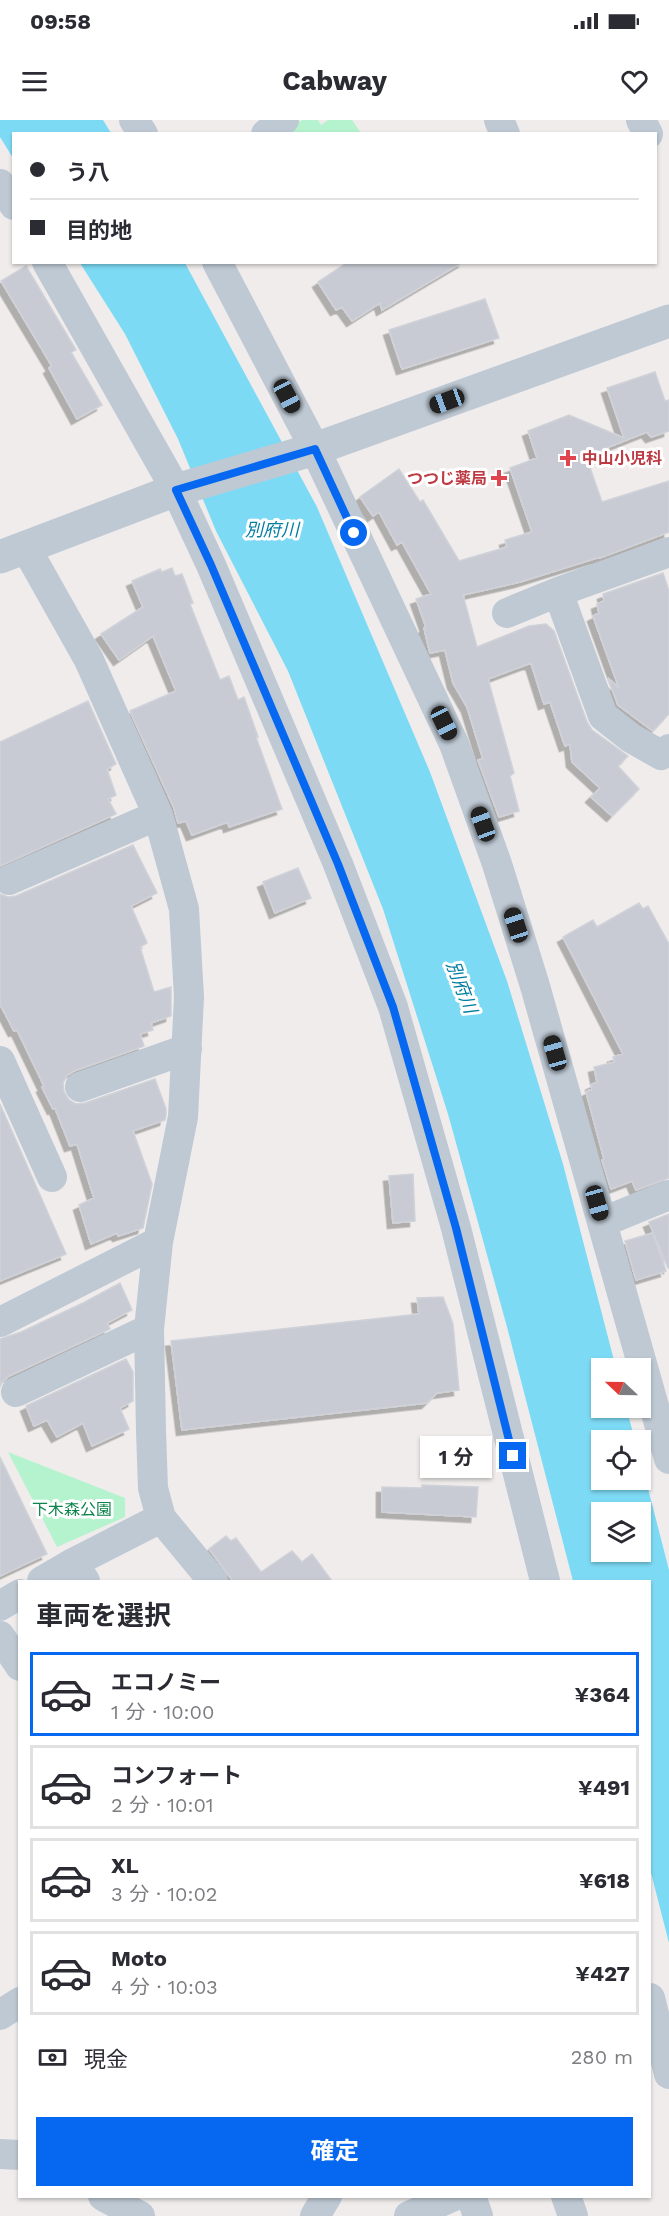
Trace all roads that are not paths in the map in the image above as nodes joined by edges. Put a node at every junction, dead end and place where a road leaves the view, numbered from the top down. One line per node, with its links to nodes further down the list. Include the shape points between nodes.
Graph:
1 (284, 120): 2 (street)
2 (269, 132)
3 (0, 184): 4 (street)
4 (12, 202)
5 (48, 264): 9 (street)
6 (218, 264): 8 (street)
7 (669, 321): 8 (street)
8 (315, 449): 9 (street); 22 (street, via 454,744 497,864)
9 (176, 490): 11 (street); 32 (street, via 333,853 393,1007 456,1228)
10 (669, 552): 12 (street)
11 (13, 553): 15 (street, via 89,660)
12 (558, 592): 13 (street); 14 (street, via 603,716 662,755)
13 (507, 613)
14 (669, 748)
15 (158, 815): 16 (street); 17 (street, via 184,909 189,997)
16 (9, 880)
17 (187, 1049): 19 (street); 23 (street, via 183,1118)
18 (0, 1061): 20 (street)
19 (80, 1087)
20 (52, 1177)
21 (669, 1195): 22 (street)
22 (603, 1222): 27 (street)
23 (158, 1242): 24 (street); 25 (street)
24 (14, 1307)
25 (148, 1329): 26 (street); 28 (street, via 153,1488)
26 (16, 1392)
27 (669, 1459)
28 (161, 1518): 29 (street); 31 (street)
29 (79, 1572): 30 (street)
30 (46, 1580)
31 (212, 1580)
32 (545, 1580)
33 (18, 1595): 34 (street)
34 (0, 1606)
35 (0, 1636): 36 (street)
36 (18, 1663)
37 (651, 2002): 40 (street)
38 (18, 2003): 39 (street)
39 (0, 2015)
40 (669, 2074): 41 (street)
41 (651, 2086)
42 (0, 2154): 43 (street)
43 (18, 2155)
44 (107, 2198): 49 (street)
45 (326, 2198): 50 (street)
46 (450, 2198): 51 (street)
47 (472, 2198): 52 (street)
48 (567, 2198): 53 (street)
49 (140, 2216)
50 (315, 2216)
51 (409, 2216)
52 (477, 2216)
53 (573, 2216)

